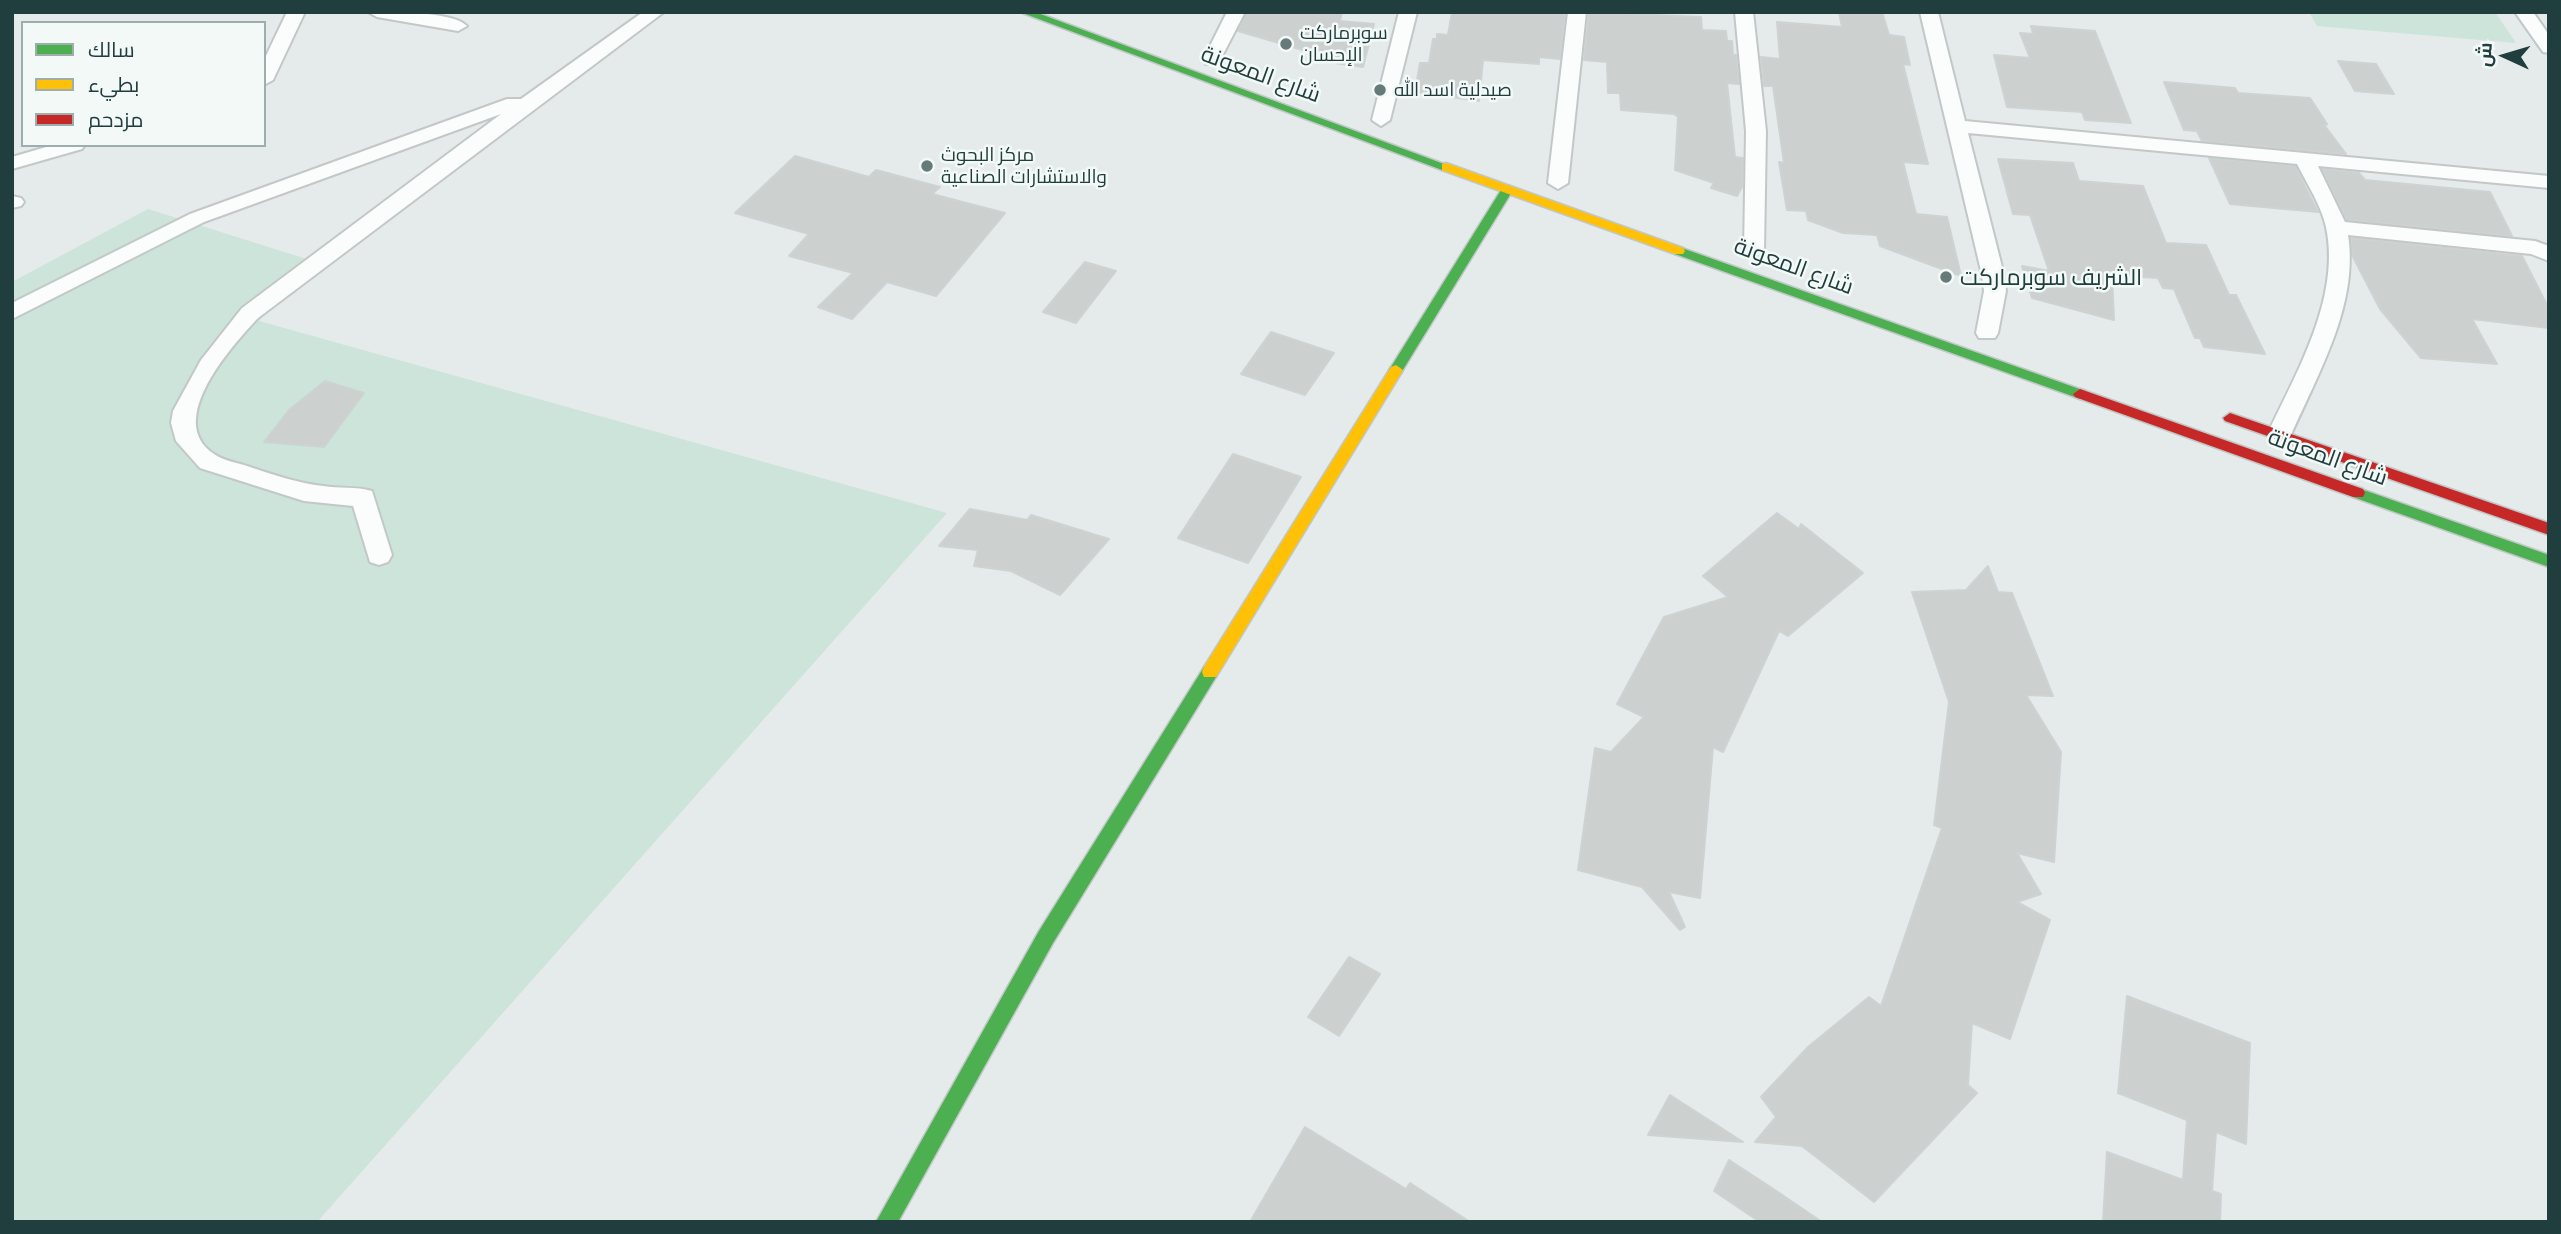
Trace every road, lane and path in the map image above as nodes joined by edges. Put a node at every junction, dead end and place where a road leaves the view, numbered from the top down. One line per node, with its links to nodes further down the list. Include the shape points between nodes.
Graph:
1 (296, 12): 14 (street)
2 (377, 12): 11 (street)
3 (655, 12): 15 (street)
4 (1025, 12): 23 (main road, شارع المعونة)
5 (1236, 12): 13 (street)
6 (1408, 12): 16 (street)
7 (1577, 12): 22 (street)
8 (1744, 12): 25 (street, via 1756,131)
9 (1929, 12): 17 (street)
10 (2525, 12): 12 (street)
11 (458, 26)
12 (2549, 48)
13 (1212, 60)
14 (266, 76)
15 (541, 93): 27 (street, via 197,218); 32 (street, via 250,313 186,407 185,436 208,462 317,495 363,497)
16 (1381, 120)
17 (1959, 126): 19 (street); 28 (street, via 1993,275)
18 (68, 147): 20 (street)
19 (2304, 158): 21 (street); 24 (street)
20 (12, 163)
21 (2549, 182)
22 (1558, 183)
23 (1507, 190): 33 (main road, شارع المعونة); 34 (main road, via 1046,937)
24 (2336, 227): 26 (street, via 2535,248); 30 (street, via 2337,279 2331,312)
25 (1754, 251)
26 (2549, 254)
27 (12, 312)
28 (1987, 333)
29 (2216, 413): 30 (main road, شارع المعونة)
30 (2279, 435): 31 (main road, شارع المعونة)
31 (2549, 528)
32 (379, 555)
33 (2549, 561)
34 (886, 1222)

